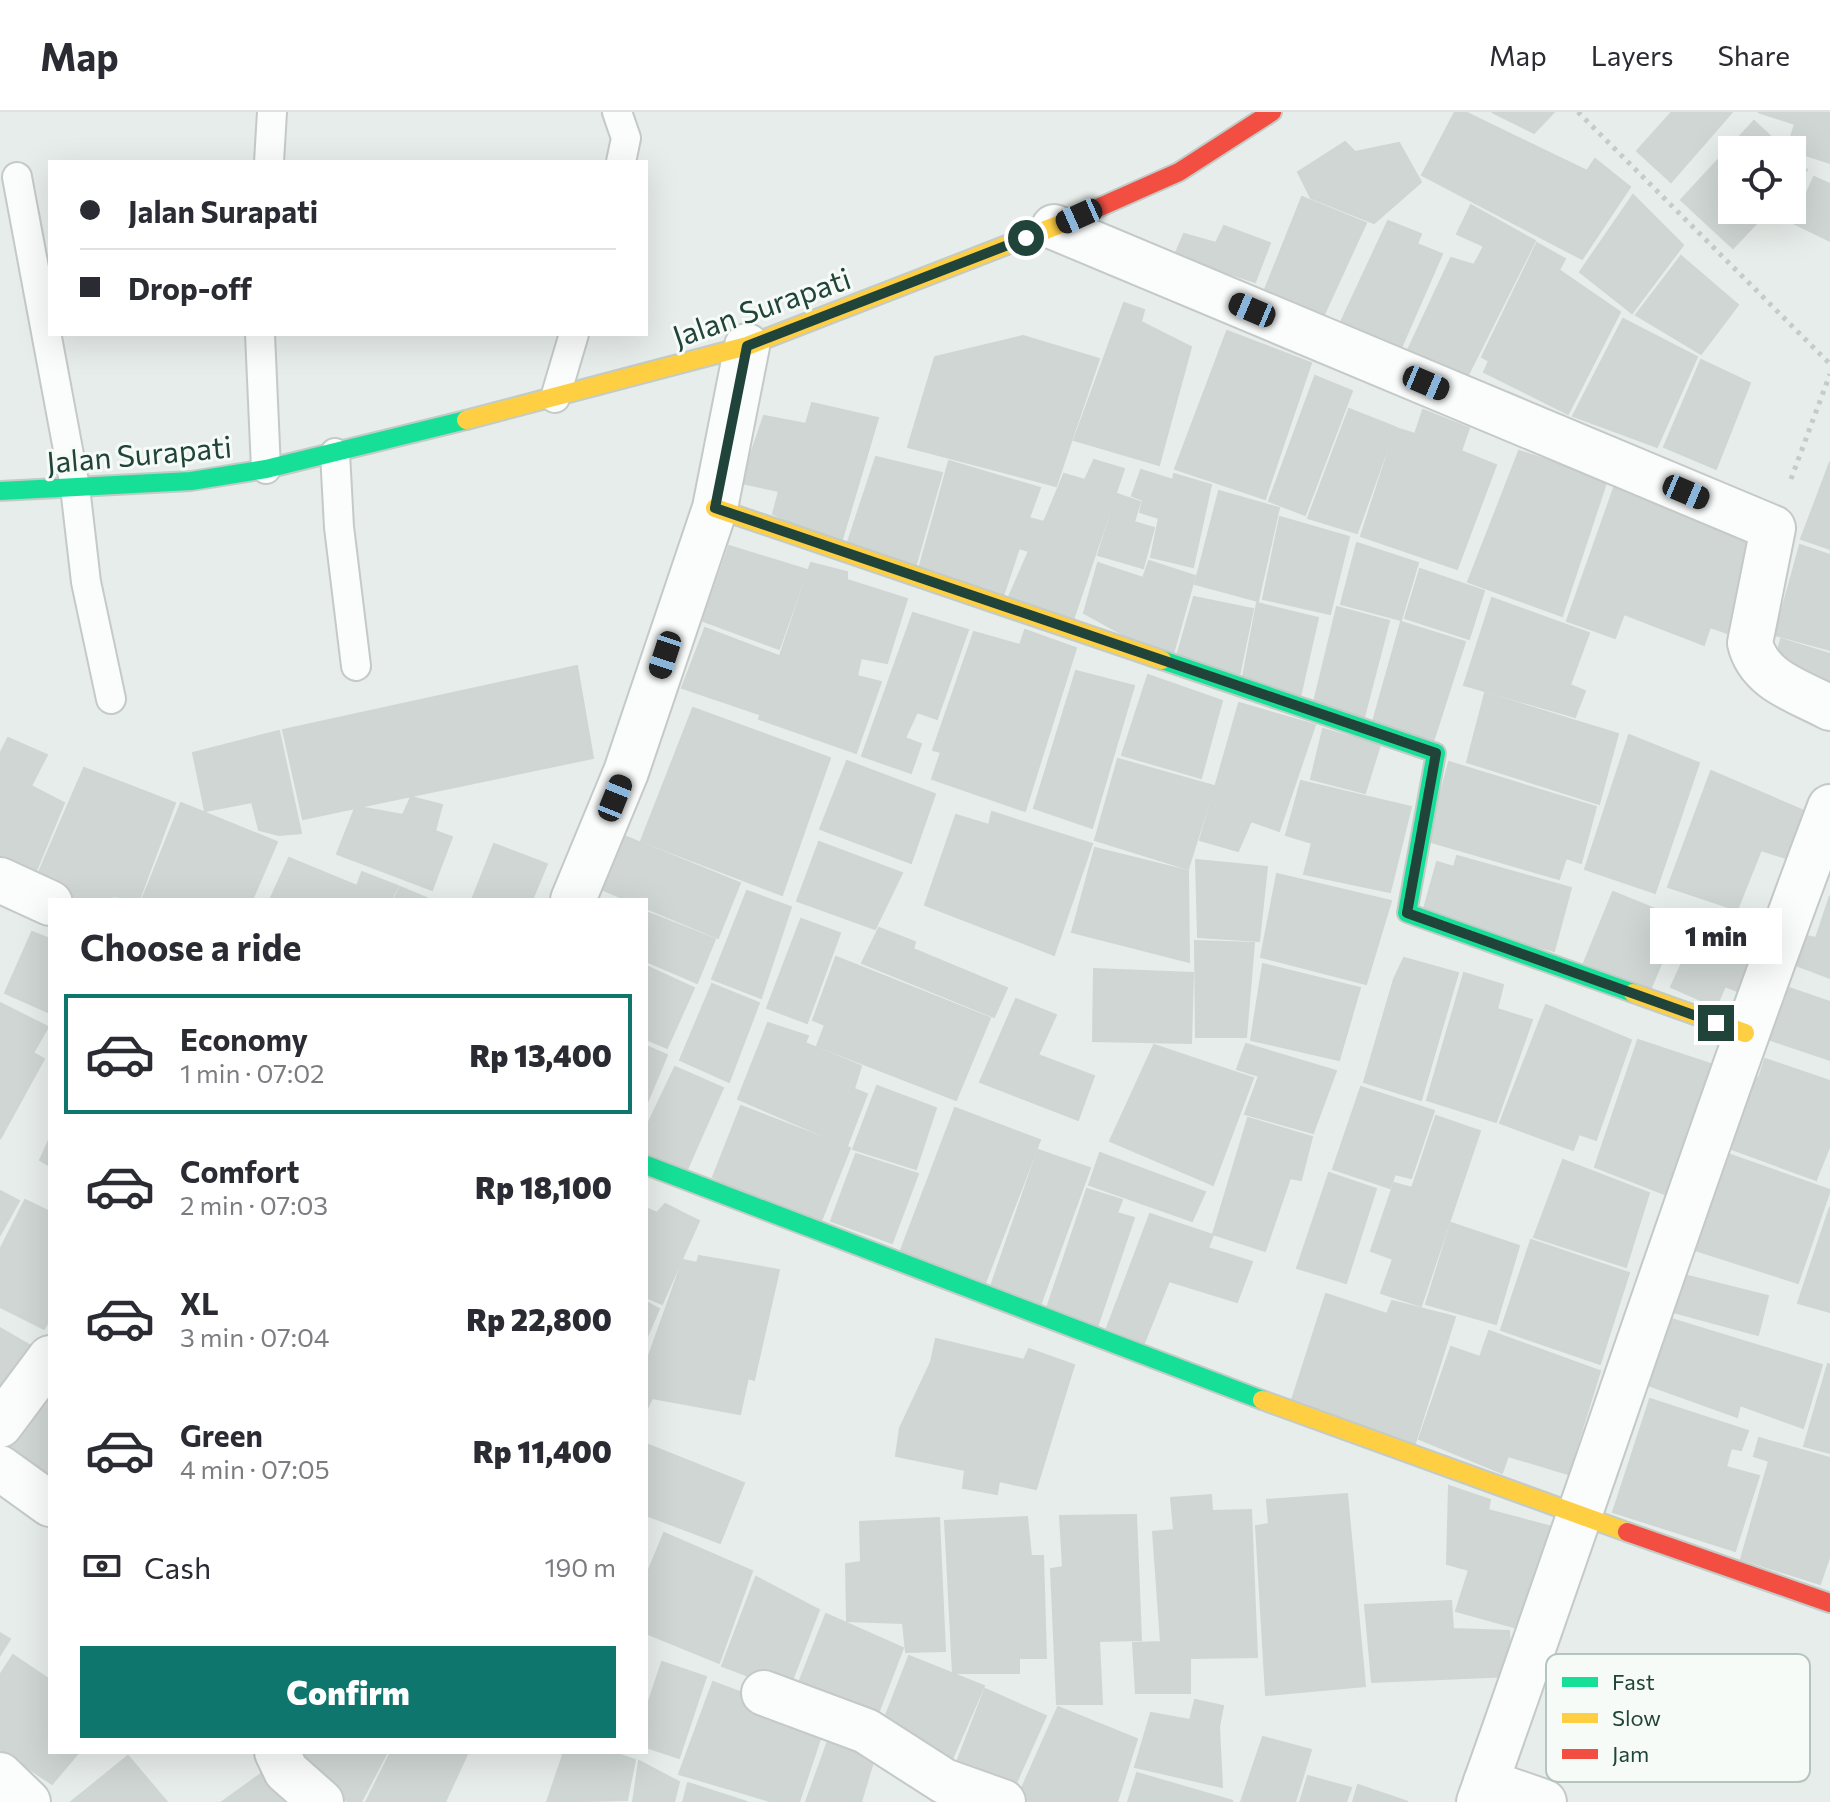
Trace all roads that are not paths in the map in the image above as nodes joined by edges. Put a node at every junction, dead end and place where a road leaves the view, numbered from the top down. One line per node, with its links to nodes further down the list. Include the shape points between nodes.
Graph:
1 (272, 112): 4 (lane)
2 (617, 112): 5 (lane, via 626,138)
3 (1272, 112): 7 (main road, Jalan Surapati, via 1179,172)
4 (269, 160)
5 (621, 160)
6 (17, 177): 14 (lane)
7 (1054, 227): 10 (main road, Jalan Surapati); 19 (street, via 1773,528 1750,643 1753,656 1765,674)
8 (260, 336): 13 (lane)
9 (573, 336): 11 (lane)
10 (747, 346): 11 (main road, Jalan Surapati); 16 (street)
11 (555, 398): 12 (main road, Jalan Surapati)
12 (335, 453): 13 (main road, Jalan Surapati); 17 (lane)
13 (266, 469): 14 (main road, Jalan Surapati, via 191,481)
14 (75, 487): 15 (main road, Jalan Surapati); 18 (lane, via 86,582)
15 (0, 491)
16 (715, 508): 22 (street, via 626,772); 24 (main road, via 1436,753 1407,913)
17 (356, 666)
18 (111, 699)
19 (1830, 708)
20 (1830, 807): 24 (street)
21 (0, 880): 23 (street)
22 (574, 898)
23 (48, 902)
24 (1745, 1033): 30 (street)
25 (648, 1166): 30 (main road)
26 (48, 1361): 27 (street)
27 (0, 1425)
28 (0, 1468): 29 (street)
29 (48, 1503)
30 (1582, 1517): 31 (main road); 36 (street)
31 (1830, 1603)
32 (764, 1693): 35 (street, via 866,1731)
33 (278, 1754): 38 (street, via 286,1771)
34 (0, 1775): 37 (street)
35 (941, 1792): 39 (street)
36 (1483, 1792): 40 (street)
37 (28, 1802)
38 (321, 1802)
39 (1003, 1802)
40 (1544, 1802)

